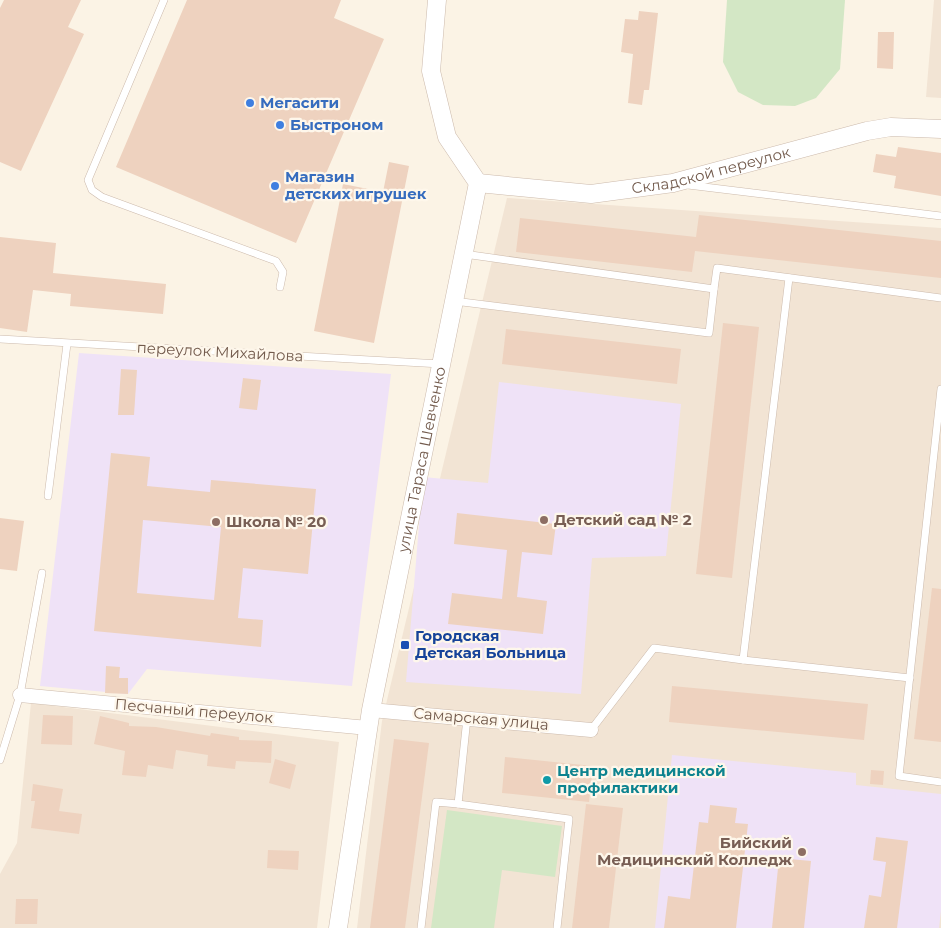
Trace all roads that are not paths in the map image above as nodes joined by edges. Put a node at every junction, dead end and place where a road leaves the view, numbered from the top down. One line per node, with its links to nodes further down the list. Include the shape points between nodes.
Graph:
1 (164, 0): 9 (lane, via 88,180 92,190 102,197 276,260 283,272)
2 (437, 0): 4 (street, via 431,71 447,137)
3 (941, 129): 5 (street, Складской переулок, via 891,127 867,131)
4 (478, 183): 5 (street, Складской переулок, via 591,194); 7 (street, улица Тараса Шевченко)
5 (673, 183): 6 (lane)
6 (941, 216)
7 (464, 254): 10 (lane); 12 (street, улица Тараса Шевченко)
8 (789, 278): 10 (lane, via 717,268); 11 (lane); 19 (lane)
9 (280, 287)
10 (714, 289): 12 (lane, via 709,333)
11 (941, 298)
12 (454, 301): 15 (street, улица Тараса Шевченко)
13 (0, 339): 14 (lane, переулок Михайлова)
14 (67, 344): 15 (lane, переулок Михайлова); 17 (lane)
15 (441, 364): 22 (street, улица Тараса Шевченко)
16 (941, 388): 20 (lane)
17 (48, 496)
18 (42, 573): 21 (lane)
19 (743, 660): 20 (lane); 25 (lane, via 654,648)
20 (910, 678): 27 (lane, via 899,776)
21 (20, 695): 24 (street, Песчаный переулок); 26 (lane)
22 (370, 710): 23 (street, Самарская улица); 24 (street, улица Тараса Шевченко)
23 (467, 717): 25 (street, Самарская улица); 28 (lane)
24 (368, 728): 29 (street, улица Тараса Шевченко)
25 (591, 730)
26 (0, 760)
27 (941, 782)
28 (458, 804): 30 (lane, via 436,802); 31 (lane, via 569,819)
29 (338, 928)
30 (421, 928)
31 (557, 928)

